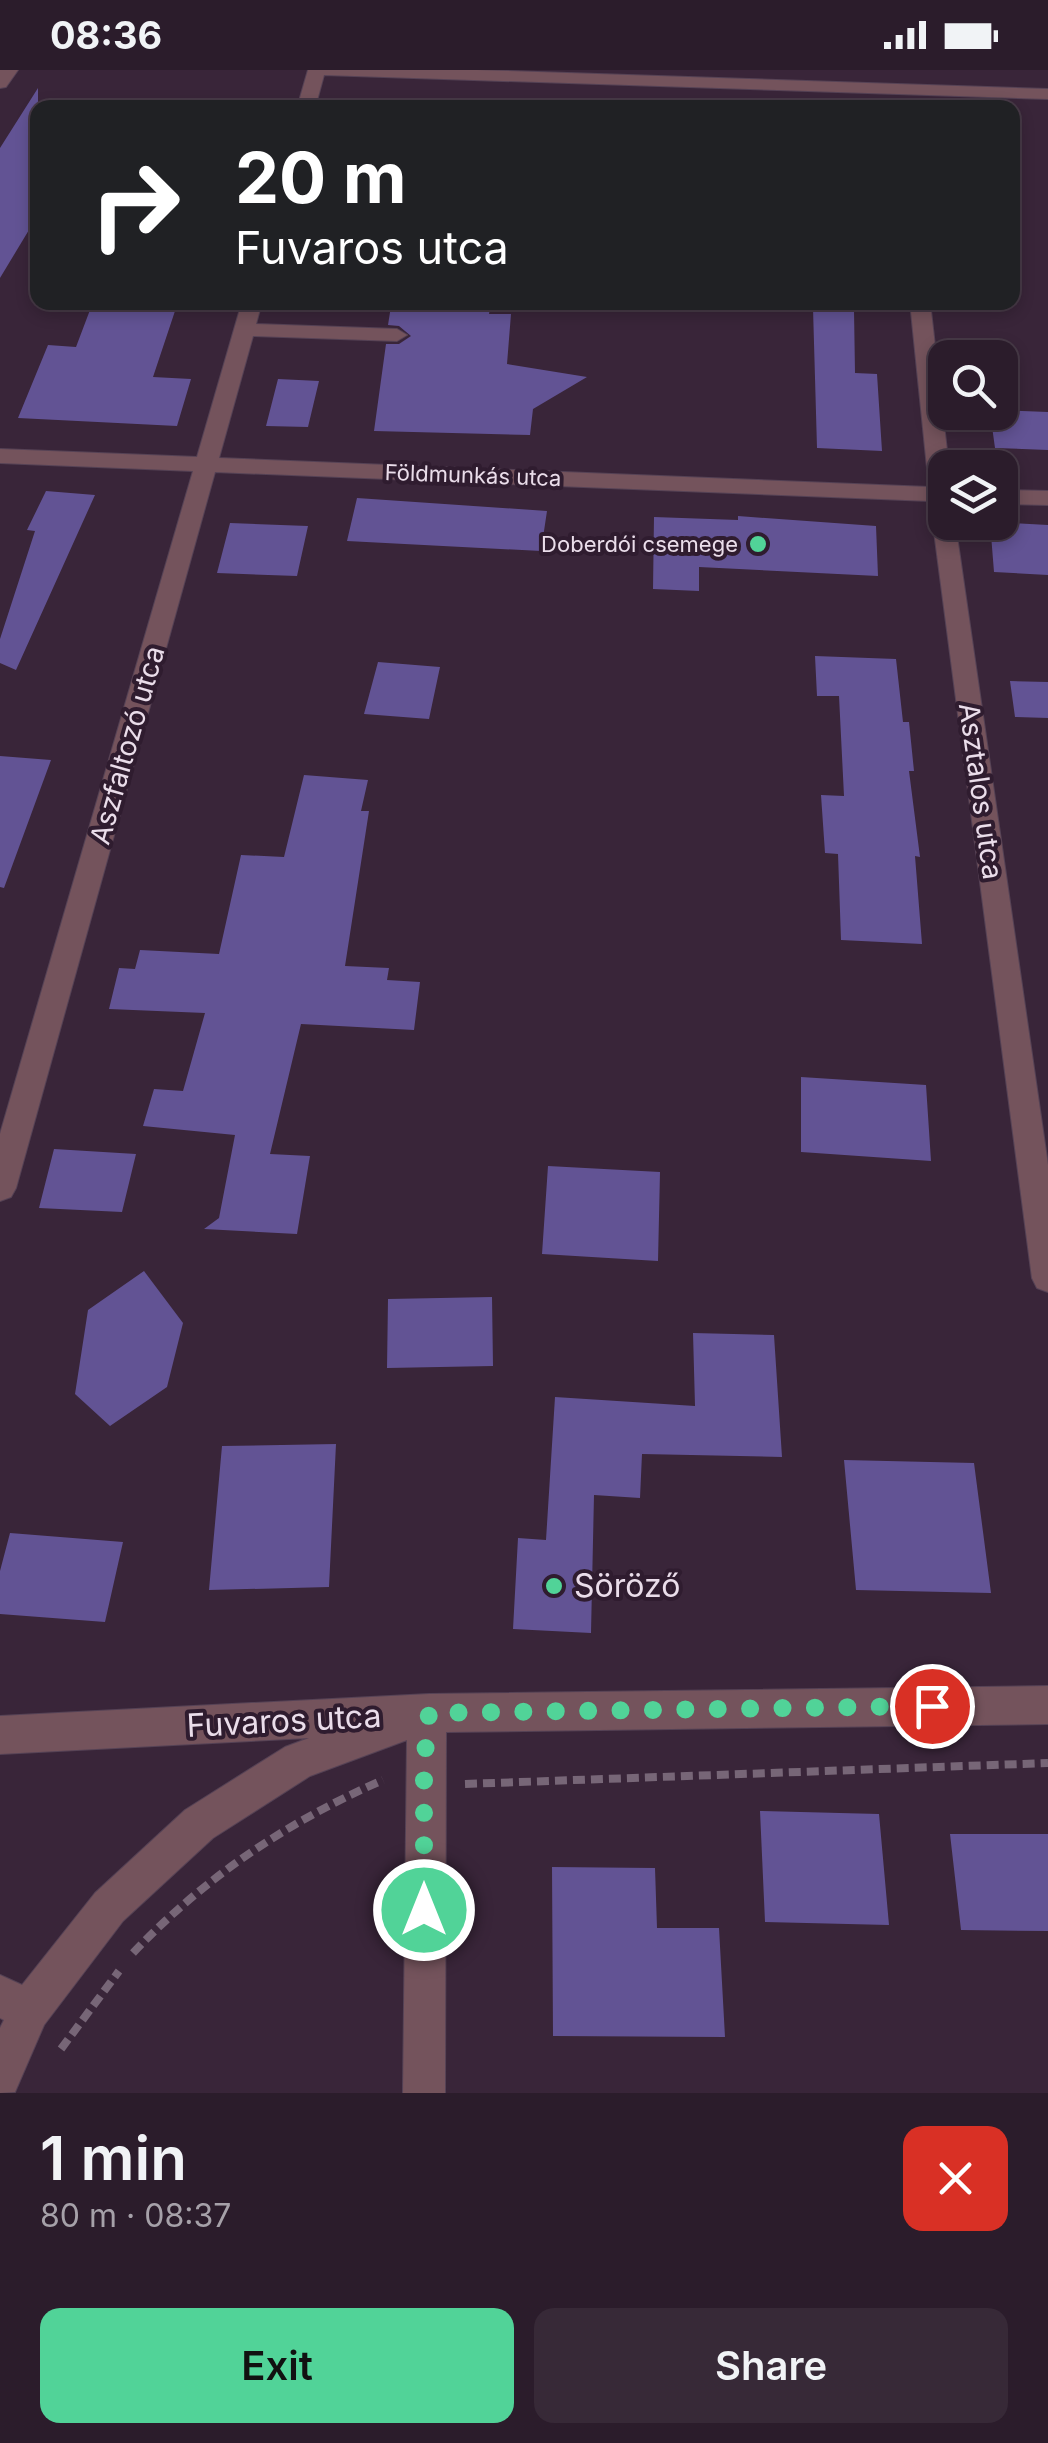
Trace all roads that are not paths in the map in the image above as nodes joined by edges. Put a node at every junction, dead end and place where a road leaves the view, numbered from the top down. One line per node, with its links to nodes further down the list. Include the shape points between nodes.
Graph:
1 (9, 70): 3 (street)
2 (318, 70): 4 (street); 6 (street)
3 (0, 83)
4 (894, 89): 5 (street)
5 (1048, 94)
6 (309, 100)
7 (250, 310): 9 (street, Aszfaltozó utca)
8 (921, 310): 11 (street, Asztalos utca)
9 (244, 330): 10 (street); 13 (street, Aszfaltozó utca)
10 (397, 336)
11 (938, 450)
12 (0, 456): 13 (street, Földmunkás utca)
13 (208, 464): 14 (street, Földmunkás utca); 18 (street, Aszfaltozó utca)
14 (928, 494)
15 (1018, 497): 16 (street)
16 (1048, 498)
17 (949, 540): 19 (street, Asztalos utca)
18 (0, 1188)
19 (1048, 1278)
20 (1048, 1705): 21 (street, Fuvaros utca)
21 (429, 1713): 22 (street, Fuvaros utca); 23 (street, via 299,1761 200,1824); 25 (street)
22 (0, 1735)
23 (14, 2003): 24 (street)
24 (0, 2077)
25 (424, 2093)

